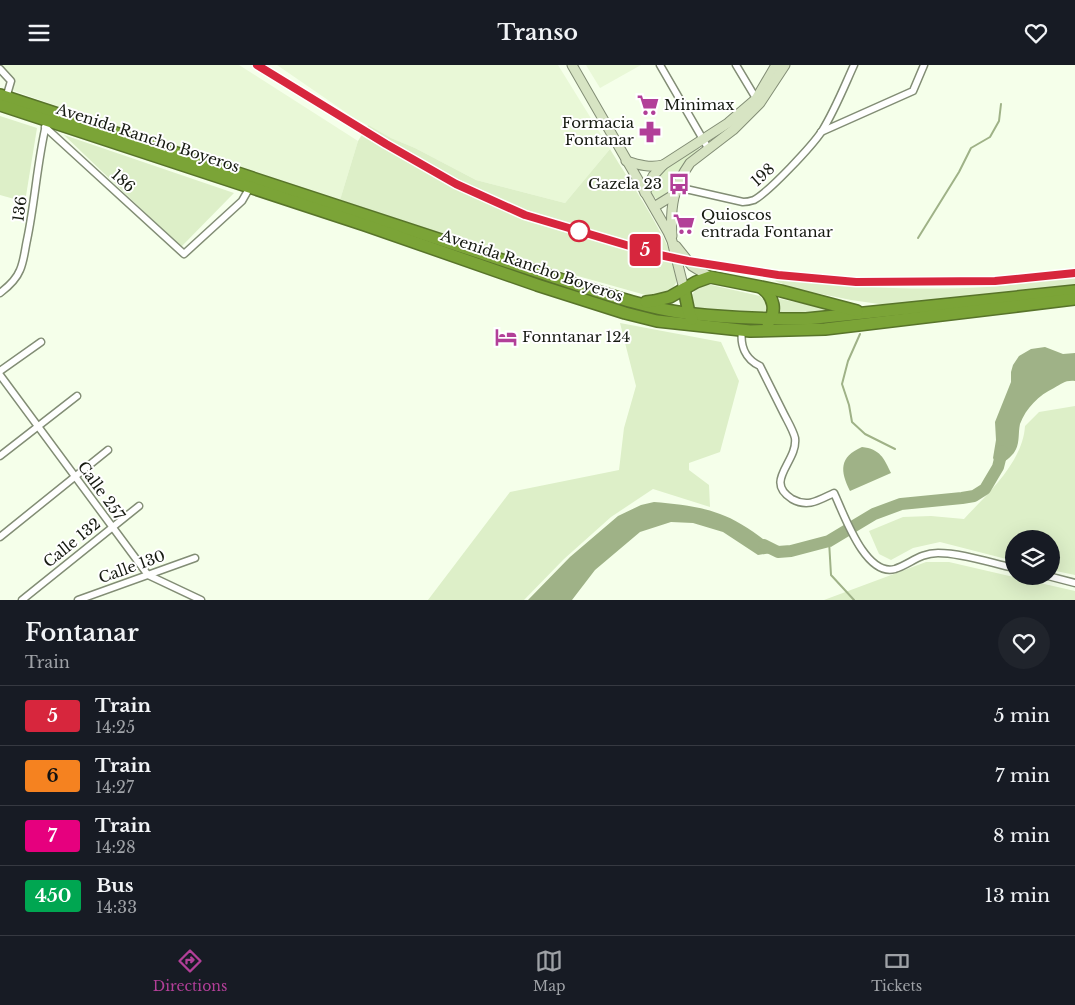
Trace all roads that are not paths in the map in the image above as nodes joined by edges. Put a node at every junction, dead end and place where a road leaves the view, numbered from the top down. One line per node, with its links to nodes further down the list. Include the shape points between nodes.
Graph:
1 (572, 65): 15 (street)
2 (660, 65): 13 (street)
3 (736, 65): 10 (street)
4 (776, 65): 10 (street)
5 (785, 65): 10 (street)
6 (854, 65): 12 (street)
7 (924, 65): 12 (street, via 913,91)
8 (0, 69): 9 (street, via 11,81)
9 (2, 99): 11 (highway, Avenida Rancho Boyeros); 28 (highway, Avenida Rancho Boyeros)
10 (758, 101): 13 (street); 14 (street, via 733,130)
11 (46, 124): 17 (highway, Avenida Rancho Boyeros); 17 (street, 186, via 184,254 242,201); 26 (street, 136, via 24,257 11,284)
12 (822, 132): 18 (street, 198, via 788,170 753,201)
13 (703, 139): 14 (street); 16 (street)
14 (708, 148): 18 (street, via 690,163)
15 (626, 161): 16 (street, via 655,167); 19 (street)
16 (663, 165): 19 (street, via 649,182)
17 (250, 187): 32 (highway, Avenida Rancho Boyeros, via 615,310 657,321)
18 (676, 191): 20 (street); 21 (street, via 671,210)
19 (645, 193): 20 (street)
20 (654, 207): 21 (street)
21 (672, 241): 22 (street, via 692,266); 24 (street)
22 (710, 277): 23 (highway); 24 (highway)
23 (762, 288): 29 (highway, via 846,309); 31 (highway, via 773,303)
24 (684, 289): 28 (highway, via 660,300); 30 (highway)
25 (1075, 291): 29 (highway, Avenida Rancho Boyeros)
26 (0, 293)
27 (1075, 299): 33 (highway, Avenida Rancho Boyeros, via 825,329)
28 (631, 301): 30 (highway, Avenida Rancho Boyeros)
29 (884, 312): 31 (highway, Avenida Rancho Boyeros, via 828,318)
30 (689, 313): 31 (highway, Avenida Rancho Boyeros); 32 (highway)
31 (771, 319): 33 (highway, via 765,325)
32 (700, 326): 33 (highway, Avenida Rancho Boyeros)
33 (746, 330): 46 (street, via 740,342 752,363 760,366 794,434 793,456 781,475 781,489 792,499 810,504 834,493 860,547 876,566 890,570 924,555 938,553)
34 (41, 341): 35 (street)
35 (0, 371)
36 (0, 375): 38 (street, Calle 257)
37 (77, 396): 38 (street)
38 (38, 427): 40 (street); 41 (street, Calle 257)
39 (108, 450): 41 (street)
40 (0, 456)
41 (75, 477): 43 (street, Calle 257); 44 (street)
42 (139, 506): 43 (street, Calle 132)
43 (112, 527): 47 (street, Calle 257); 50 (street, Calle 132)
44 (0, 537)
45 (195, 558): 47 (street, Calle 130)
46 (1005, 566)
47 (148, 575): 51 (street, Calle 130); 52 (street, Calle 257)
48 (1060, 579): 49 (street)
49 (1075, 583)
50 (22, 600)
51 (78, 600)
52 (201, 600)

